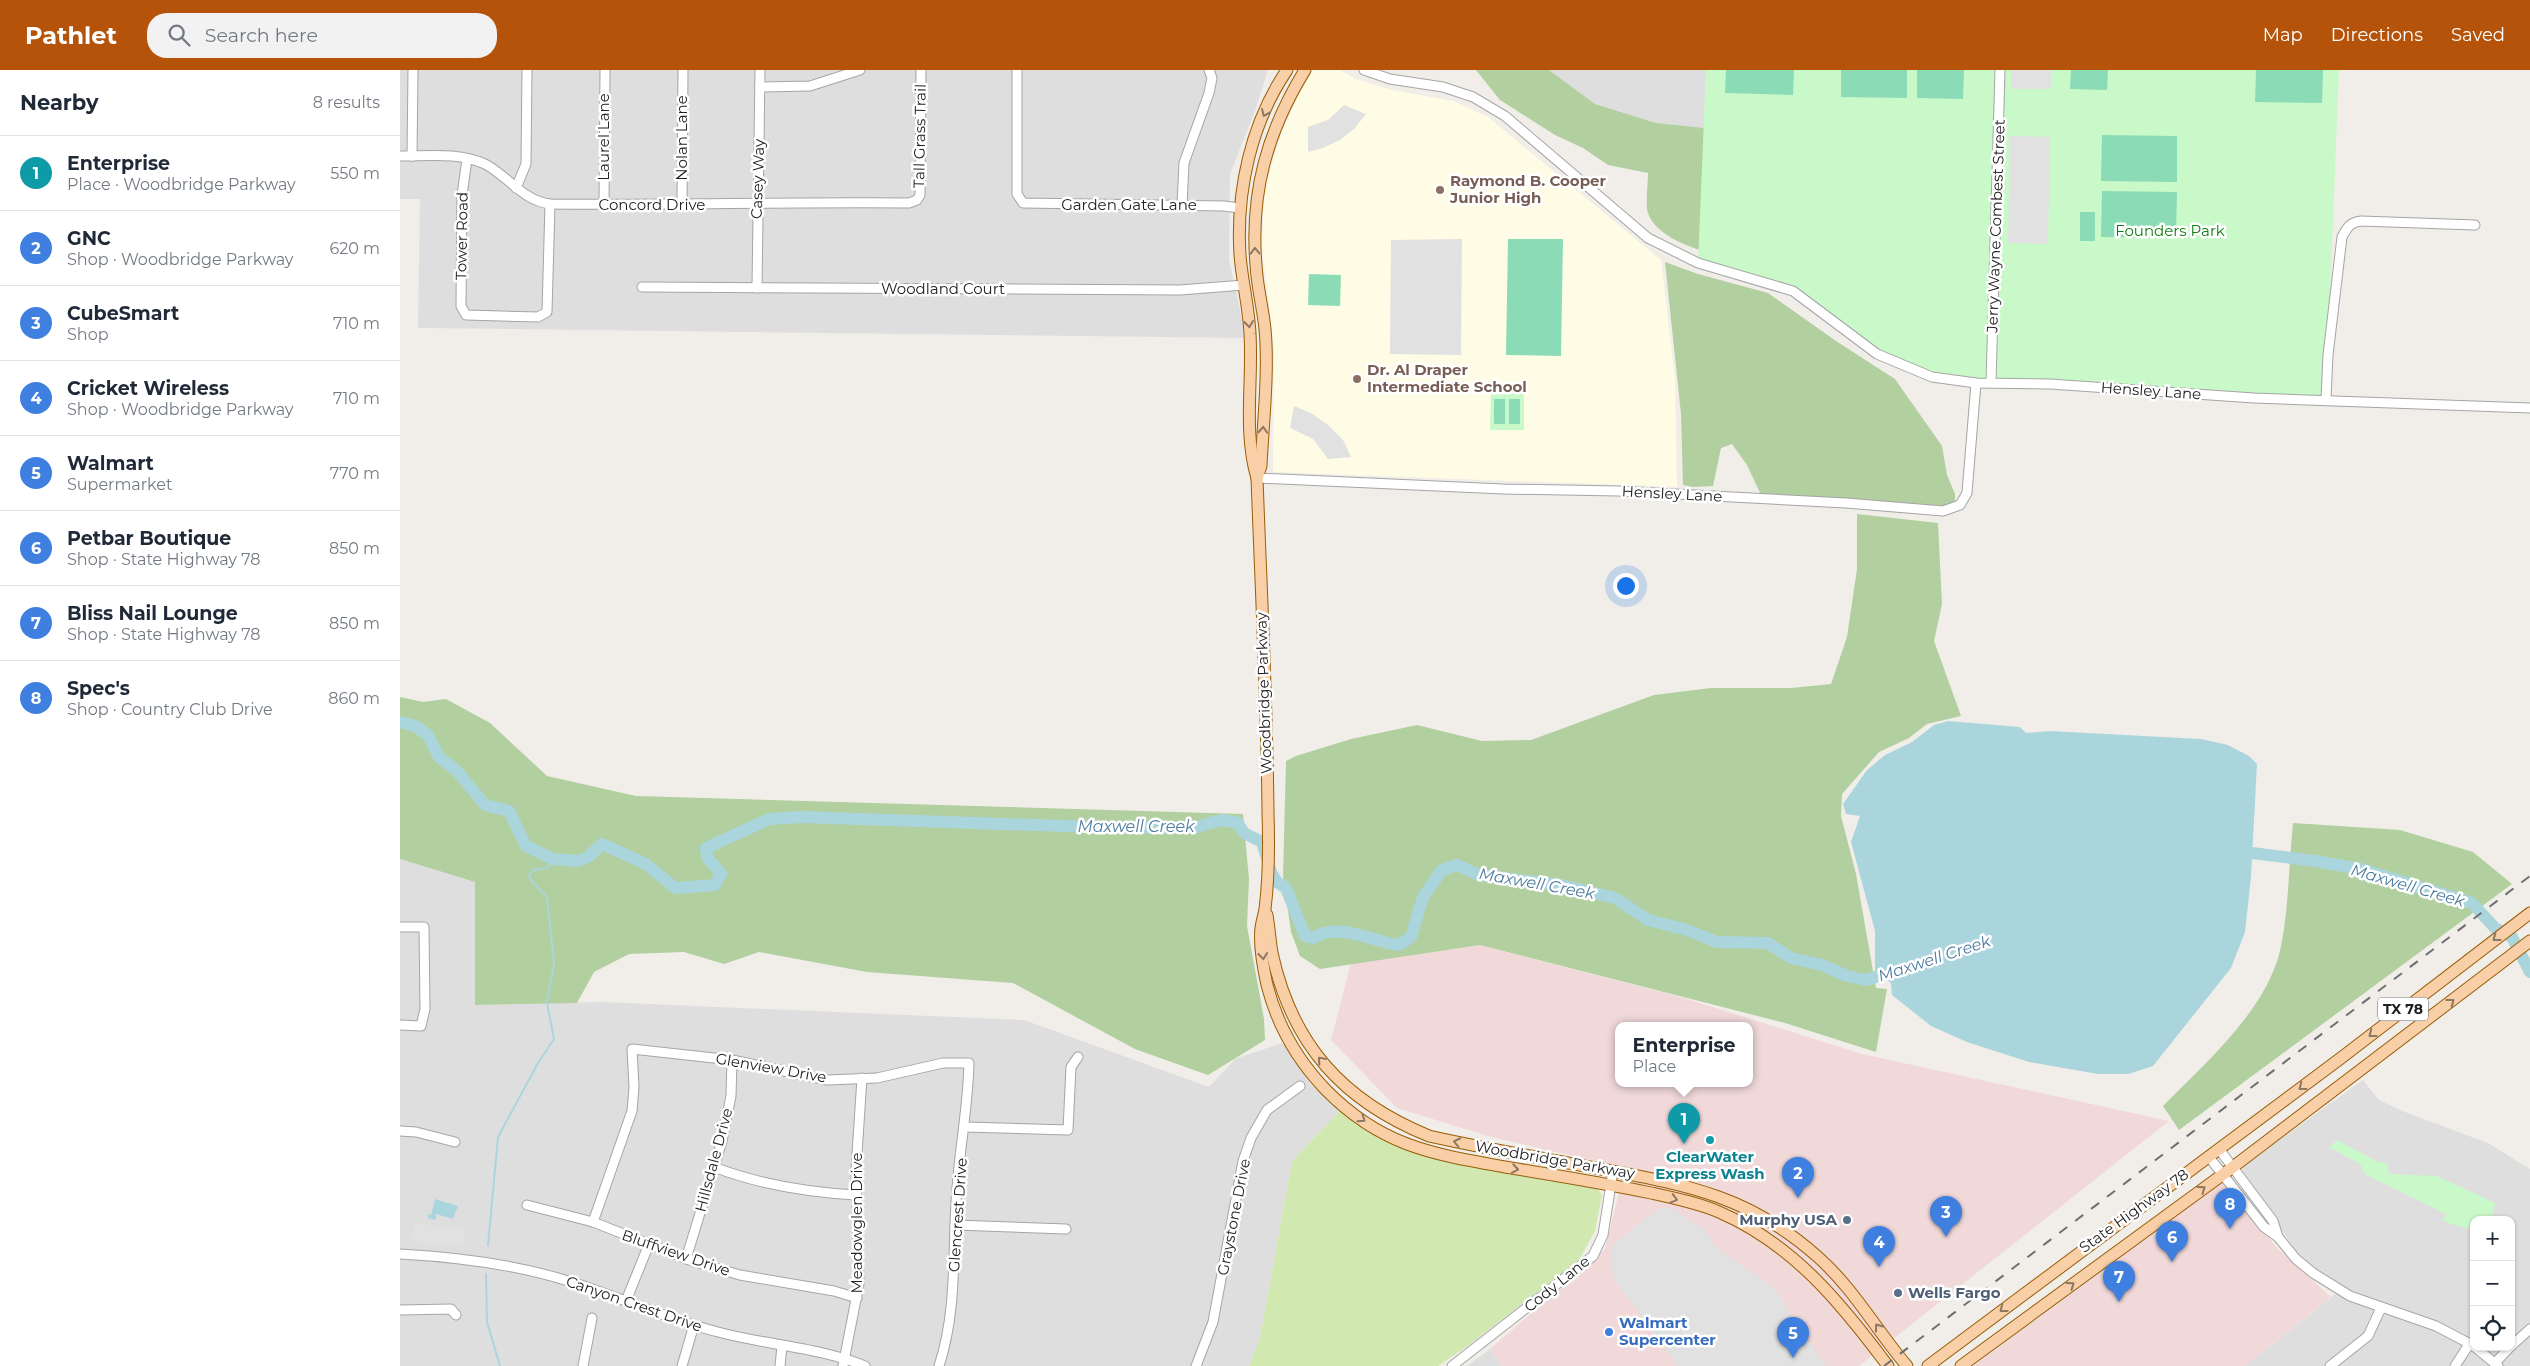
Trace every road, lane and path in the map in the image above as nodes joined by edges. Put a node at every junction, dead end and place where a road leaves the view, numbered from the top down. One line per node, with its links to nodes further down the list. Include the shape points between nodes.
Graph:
1 (413, 70): 16 (street)
2 (527, 70): 18 (street, via 526,164)
3 (605, 70): 22 (street, Laurel Lane)
4 (682, 70): 23 (street, Nolan Lane)
5 (760, 70): 14 (street, Casey Way)
6 (860, 70): 14 (street, via 810,86)
7 (921, 70): 19 (street, Tall Grass Trail, via 920,194)
8 (1017, 70): 24 (street, Garden Gate Lane, via 1017,194 1020,201 1027,204)
9 (1287, 70): 25 (main road, Woodbridge Parkway, one-way to 25, via 1253,139)
10 (1305, 70): 26 (main road, Woodbridge Parkway, via 1271,137)
11 (1364, 70): 34 (street, Hensley Lane, via 1473,97 1505,116 1648,238 1698,263 1792,291 1877,354 1932,377)
12 (2000, 70): 33 (street, Jerry Wayne Combest Street)
13 (1211, 72): 24 (street, via 1207,100 1185,157)
14 (760, 87): 20 (street, Casey Way)
15 (400, 156): 16 (street, Concord Drive)
16 (412, 156): 17 (street, Concord Drive)
17 (467, 159): 18 (street, Concord Drive, via 491,168); 21 (street, Tower Road, via 462,195 463,313 469,316 538,317 545,314 548,308)
18 (516, 188): 21 (street, Concord Drive, via 535,200)
19 (917, 200): 20 (street, Concord Drive, via 910,203)
20 (758, 202): 23 (street, Concord Drive); 30 (street, Casey Way)
21 (550, 204): 22 (street, Concord Drive)
22 (604, 205): 23 (street, Concord Drive)
23 (682, 205)
24 (1182, 205): 25 (street, Garden Gate Lane)
25 (1240, 208): 26 (main road); 28 (main road, Woodbridge Parkway)
26 (1254, 210): 31 (main road, Woodbridge Parkway, one-way to 26)
27 (2476, 225): 35 (street, via 2354,221 2348,226 2342,237)
28 (1244, 286): 30 (street, Woodland Court, via 1180,290); 32 (main road, Woodbridge Parkway)
29 (642, 287): 30 (street, Woodland Court)
30 (757, 288)
31 (1261, 302): 32 (main road); 37 (main road, Woodbridge Parkway, one-way to 31, via 1262,466 1265,389 1266,331)
32 (1247, 304): 37 (main road, Woodbridge Parkway, one-way to 37, via 1250,422 1253,467)
33 (1991, 382): 34 (street, Hensley Lane); 35 (street, Hensley Lane, via 2254,398)
34 (1976, 383): 37 (street, Hensley Lane, via 1967,493 1960,505 1943,511 1618,491)
35 (2326, 399): 36 (street, Hensley Lane)
36 (2530, 408)
37 (1257, 478): 38 (main road, Woodbridge Parkway, via 1268,815)
38 (1265, 908): 55 (main road, Woodbridge Parkway, one-way to 38, via 1429,1136 1397,1123 1365,1104 1315,1053 1294,1018 1272,952); 57 (main road, Woodbridge Parkway, one-way to 57, via 1261,930 1263,960 1267,986 1278,1019 1314,1077 1355,1115 1406,1144 1450,1158)
39 (2528, 914): 51 (main road, State Highway 78 / TX 78, one-way to 51)
40 (400, 927): 42 (street, via 424,927 425,1009 421,1026)
41 (2530, 941): 54 (main road, State Highway 78 / TX 78, one-way to 41)
42 (400, 1025)
43 (1078, 1057): 48 (street, via 1071,1067 1068,1130)
44 (732, 1060): 46 (street, Glenview Drive, via 827,1080); 53 (street, Hillsdale Drive, via 728,1119); 64 (street, Glenview Drive, via 632,1050 632,1111)
45 (969, 1063): 46 (street, Glenview Drive, via 943,1063 877,1078); 48 (street, Glencrest Drive)
46 (862, 1078): 58 (street, Meadowglen Drive)
47 (1300, 1086): 96 (street, Graystone Drive, via 1267,1110 1251,1138 1243,1161 1213,1322)
48 (965, 1127): 65 (street, Glencrest Drive)
49 (400, 1131): 50 (street)
50 (455, 1142)
51 (2219, 1149): 52 (main road, State Highway 78 / TX 78); 54 (street)
52 (2208, 1156): 56 (street); 70 (main road, State Highway 78 / TX 78)
53 (714, 1167): 58 (street, via 743,1178 810,1192); 71 (street, Hillsdale Drive)
54 (2233, 1167): 56 (main road, State Highway 78 / TX 78); 61 (street)
55 (1612, 1171): 57 (street, Cody Lane); 59 (main road, Woodbridge Parkway, via 1680,1184)
56 (2222, 1175): 63 (street); 79 (main road, State Highway 78 / TX 78, one-way to 56)
57 (1610, 1185): 62 (main road, Woodbridge Parkway, one-way to 62); 97 (street, Cody Lane, via 1603,1235 1593,1256)
58 (856, 1195): 74 (street, Meadowglen Drive)
59 (1725, 1198): 62 (main road); 72 (main road, Woodbridge Parkway, via 1789,1233)
60 (527, 1205): 64 (street, Bluffview Drive)
61 (2262, 1208): 63 (street); 67 (street)
62 (1713, 1210): 73 (main road, Woodbridge Parkway, via 1752,1228 1792,1256)
63 (2254, 1214): 67 (street)
64 (593, 1222): 68 (street, Bluffview Drive)
65 (955, 1225): 66 (street); 95 (street, Glencrest Drive, via 951,1320)
66 (1066, 1229)
67 (2278, 1237): 76 (street, via 2296,1259 2325,1282)
68 (649, 1244): 71 (street, Bluffview Drive); 75 (street)
69 (400, 1254): 75 (street, Canyon Crest Drive, via 524,1269)
70 (2074, 1256): 79 (main road, via 2068,1268 2024,1304); 100 (main road, State Highway 78 / TX 78, one-way to 100)
71 (686, 1259): 74 (street, Bluffview Drive, via 740,1275)
72 (1832, 1271): 73 (main road); 99 (main road, Woodbridge Parkway, one-way to 72)
73 (1819, 1281): 98 (main road, Woodbridge Parkway)
74 (857, 1298): 89 (street, Meadowglen Drive)
75 (626, 1301): 81 (street, Canyon Crest Drive)
76 (2381, 1308): 84 (street, via 2436,1326); 102 (street, via 2368,1336)
77 (400, 1310): 78 (street, via 451,1309)
78 (456, 1315)
79 (2029, 1316): 101 (main road, State Highway 78 / TX 78)
80 (592, 1318): 91 (street)
81 (694, 1326): 85 (street, Canyon Crest Drive); 92 (street)
82 (2530, 1329): 83 (street)
83 (2515, 1343)
84 (2470, 1344)
85 (782, 1346): 89 (street, Canyon Crest Drive, via 816,1351); 93 (street)
86 (2470, 1349): 103 (street)
87 (2480, 1351): 90 (street)
88 (2508, 1351): 90 (street)
89 (844, 1363): 94 (street, Canyon Crest Drive)
90 (2497, 1364)
91 (583, 1366)
92 (682, 1366)
93 (780, 1366)
94 (865, 1366)
95 (939, 1366)
96 (1196, 1366)
97 (1452, 1366)
98 (1888, 1366)
99 (1907, 1366)
100 (1928, 1366)
101 (1961, 1366)
102 (2330, 1366)
103 (2455, 1366)

